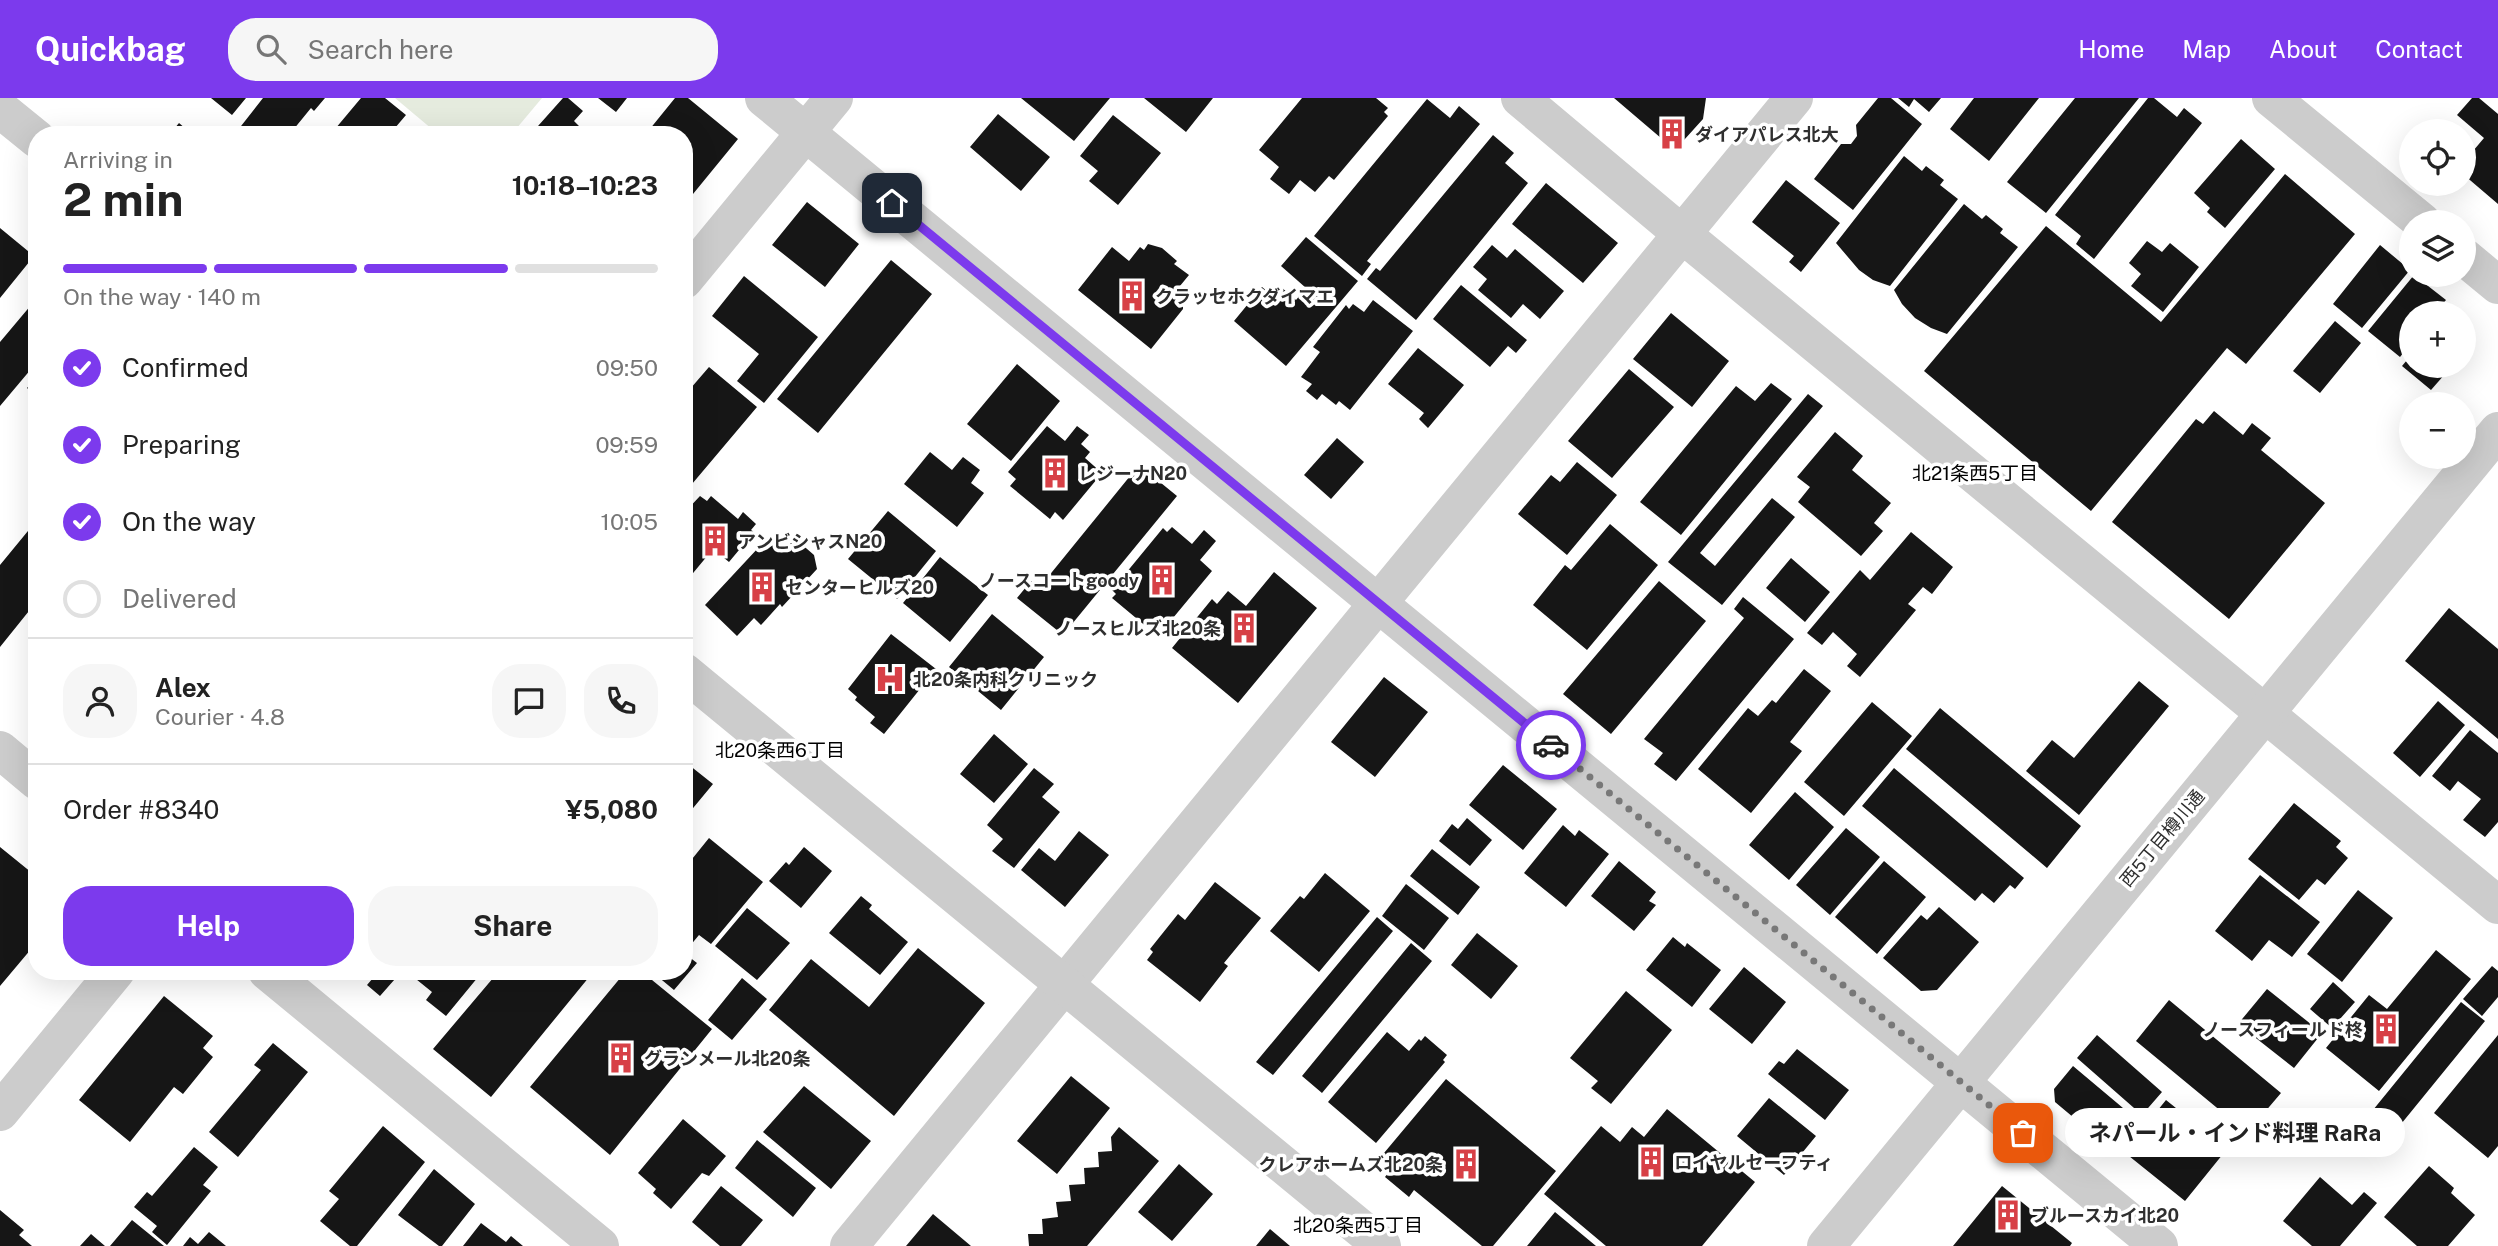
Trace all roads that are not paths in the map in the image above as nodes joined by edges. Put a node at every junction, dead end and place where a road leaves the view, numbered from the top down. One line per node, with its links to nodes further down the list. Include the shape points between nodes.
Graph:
1 (764, 98): 8 (street)
2 (834, 98): 8 (street)
3 (1520, 98): 10 (street)
4 (1794, 98): 10 (street)
5 (2271, 98): 9 (street)
6 (0, 108): 7 (street)
7 (28, 131)
8 (806, 132): 12 (street); 15 (street)
9 (2407, 210)
10 (1682, 234): 15 (street); 17 (street)
11 (2476, 267): 13 (street)
12 (693, 269)
13 (2498, 285)
14 (2498, 431): 17 (street, 西5丁目樽川通)
15 (1380, 603): 23 (street); 24 (street)
16 (693, 679): 23 (street)
17 (2266, 713): 20 (street); 24 (street, 西5丁目樽川通)
18 (0, 750): 19 (street)
19 (28, 773)
20 (2498, 905)
21 (109, 980): 25 (street)
22 (278, 980): 26 (street)
23 (1065, 985): 27 (street); 28 (street)
24 (1961, 1083): 29 (street, 西5丁目樽川通); 30 (street)
25 (0, 1112)
26 (600, 1246)
27 (849, 1246)
28 (1382, 1246)
29 (1826, 1246)
30 (2159, 1246)

